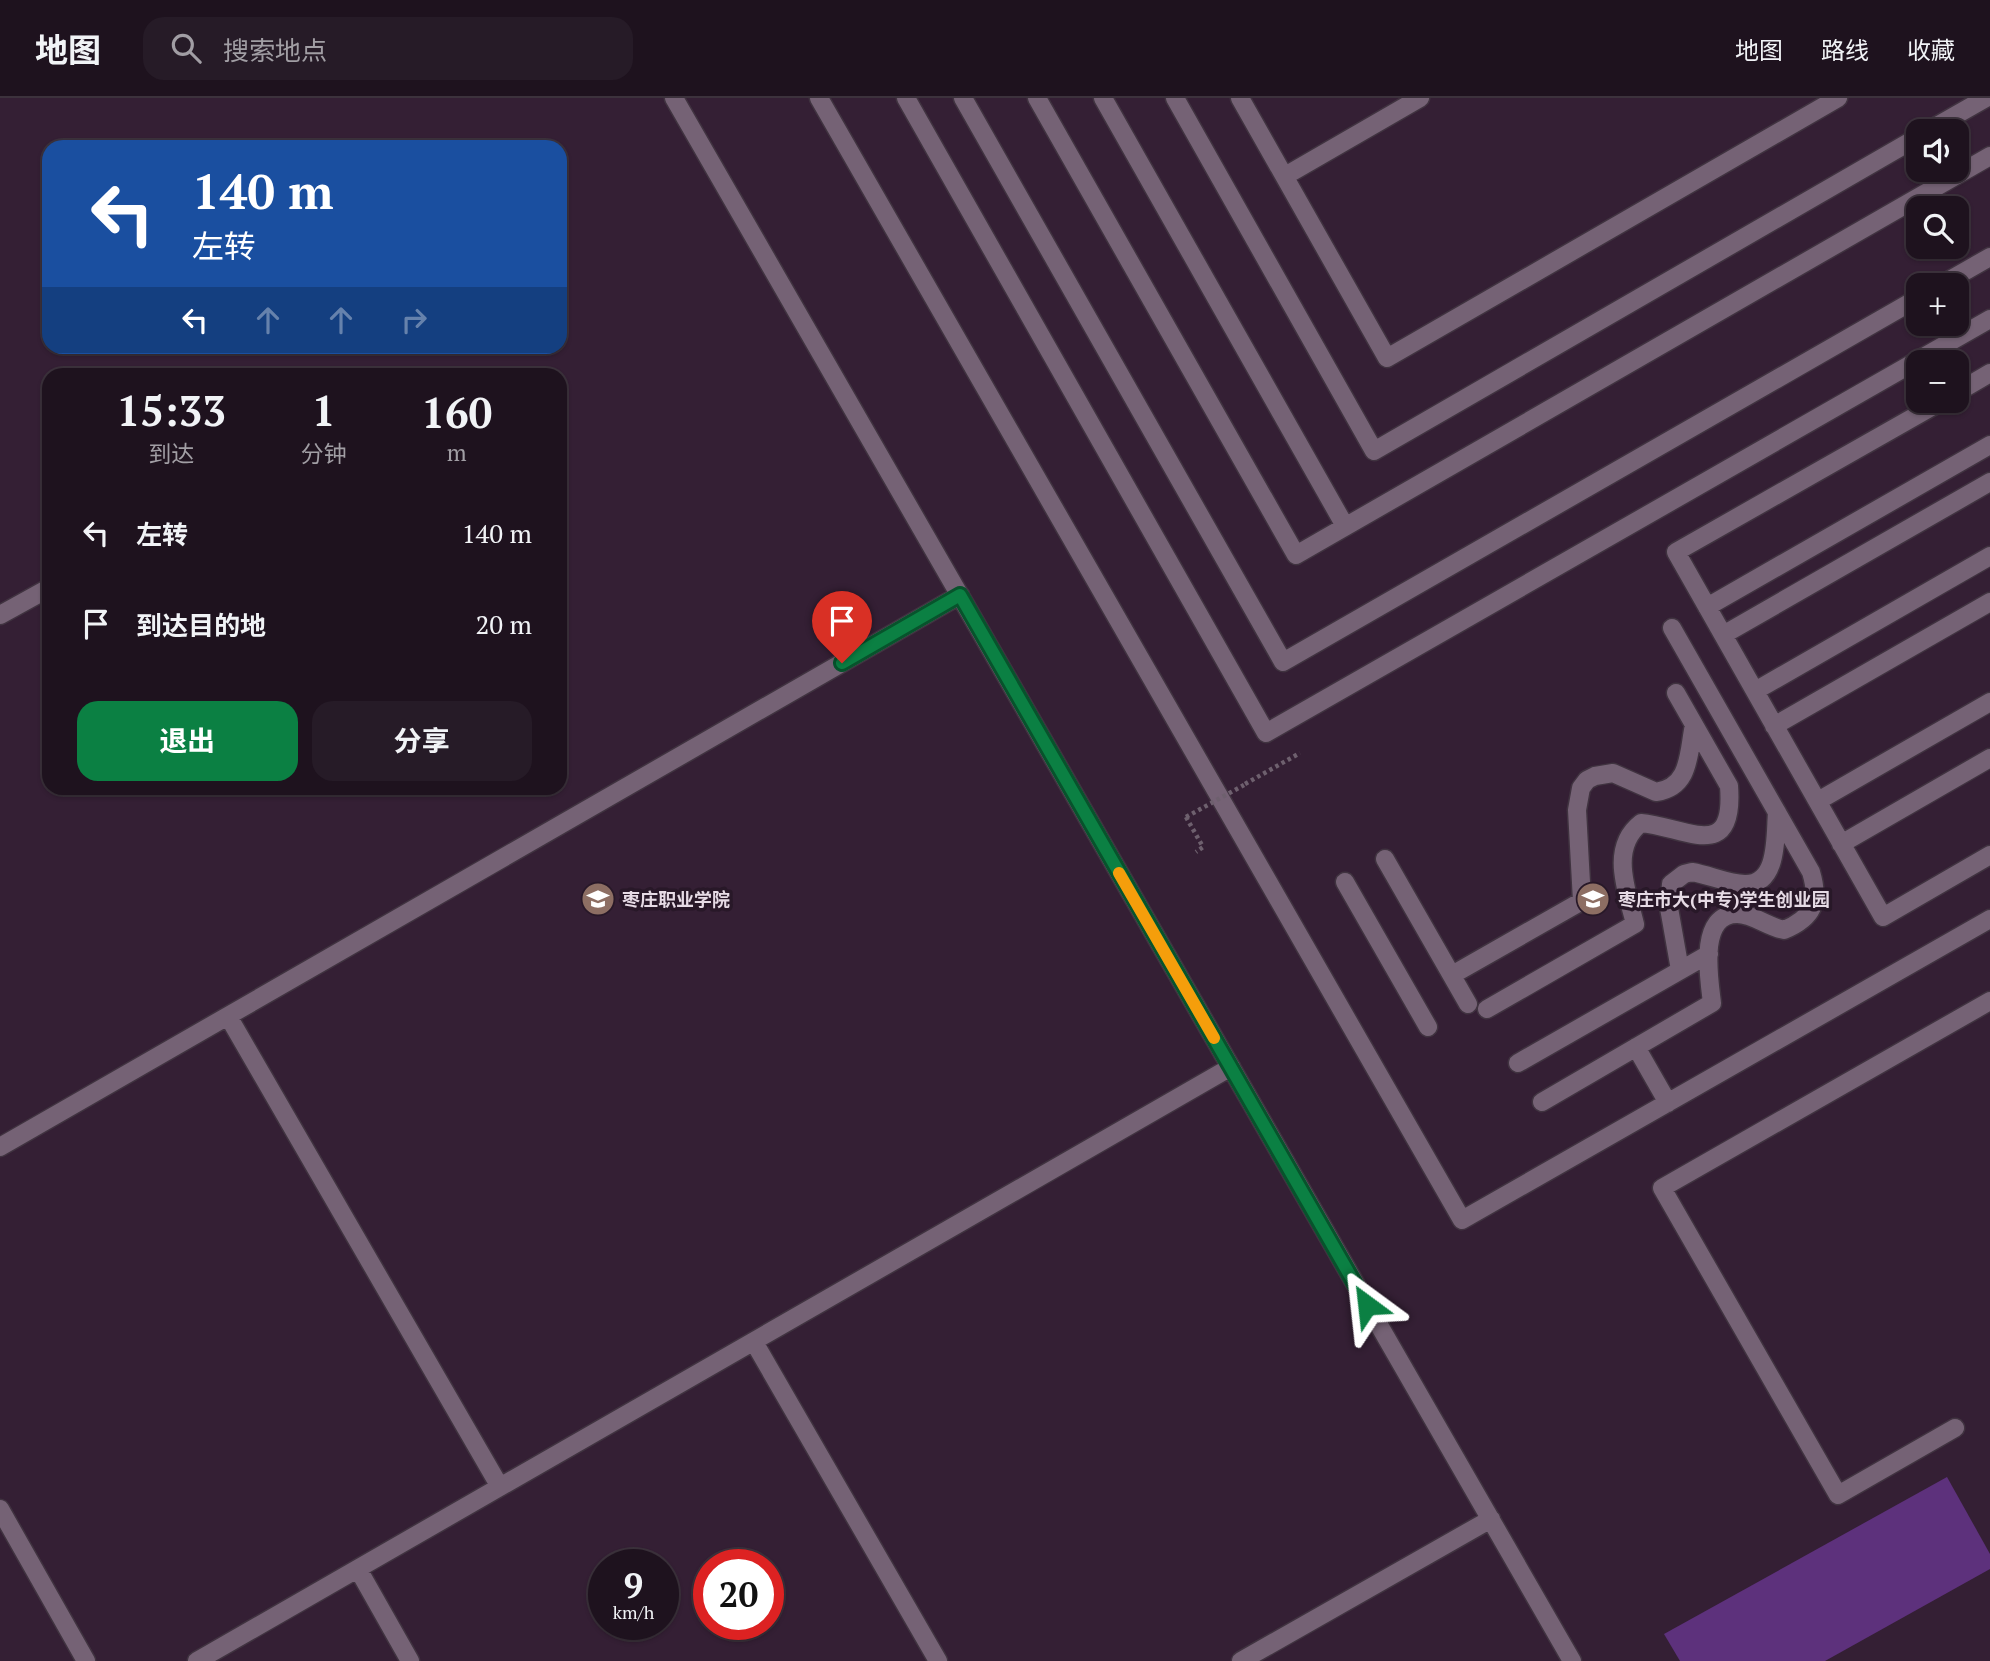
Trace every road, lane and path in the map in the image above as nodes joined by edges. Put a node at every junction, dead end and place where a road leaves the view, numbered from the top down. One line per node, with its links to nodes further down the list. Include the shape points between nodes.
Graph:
1 (674, 98): 28 (lane)
2 (818, 98): 61 (lane, via 1462,1220)
3 (906, 98): 19 (lane, via 1266,733)
4 (962, 98): 18 (lane, via 1283,662)
5 (1037, 98): 25 (lane, via 1296,555)
6 (1103, 98): 25 (lane)
7 (1175, 98): 13 (lane, via 1374,451)
8 (1240, 98): 15 (lane)
9 (1420, 98): 15 (lane)
10 (1838, 98): 15 (lane, via 1387,358)
11 (1986, 98): 12 (lane)
12 (1949, 119)
13 (1906, 144)
14 (1990, 156): 25 (lane)
15 (1285, 176)
16 (1990, 257): 17 (lane)
17 (1962, 273)
18 (1906, 305)
19 (1990, 318)
20 (1990, 373): 21 (lane)
21 (1969, 385)
22 (1921, 413): 30 (lane, via 1676,552)
23 (1990, 445): 30 (lane)
24 (1990, 482): 33 (lane)
25 (1345, 526)
26 (1990, 556): 34 (lane)
27 (42, 592): 31 (lane)
28 (960, 595): 55 (lane); 59 (lane)
29 (1990, 602): 38 (lane)
30 (1707, 607): 33 (lane)
31 (0, 615)
32 (1672, 628): 42 (lane)
33 (1723, 635): 34 (lane)
34 (1755, 691): 38 (lane)
35 (1676, 693): 37 (lane)
36 (1990, 702): 41 (lane)
37 (1694, 725): 51 (lane, via 1682,778 1675,786 1656,792 1604,773 1581,788 1577,810 1582,901); 54 (lane, via 1729,786 1725,824 1704,836 1641,823 1633,830 1622,862 1635,924)
38 (1774, 726): 41 (lane)
39 (1300, 753): 44 (path, bridge, via 1186,817 1203,847)
40 (1990, 758): 43 (lane)
41 (1818, 801): 43 (lane)
42 (1777, 812): 49 (lane, via 1811,872 1815,885 1812,906 1801,922 1784,930 1738,914 1719,919 1713,926); 50 (lane, via 1772,863 1762,878 1745,884 1692,872 1671,884 1669,908)
43 (1841, 844): 45 (lane, via 1883,917)
44 (1196, 852)
45 (1990, 855)
46 (1385, 859): 51 (lane)
47 (1345, 881): 56 (lane)
48 (1990, 919): 61 (lane)
49 (1709, 954): 50 (lane); 57 (lane, via 1712,1003)
50 (1680, 970): 58 (lane)
51 (1452, 975): 53 (lane)
52 (1990, 1001): 64 (lane, via 1662,1188 1838,1495)
53 (1468, 1004)
54 (1487, 1009)
55 (228, 1016): 62 (lane); 65 (lane)
56 (1428, 1027)
57 (1636, 1047): 60 (lane); 61 (lane)
58 (1518, 1063)
59 (1231, 1067): 63 (lane); 67 (lane)
60 (1542, 1102)
61 (1668, 1103)
62 (0, 1147)
63 (754, 1342): 65 (lane); 72 (lane)
64 (1955, 1428)
65 (500, 1487): 68 (lane)
66 (0, 1509): 69 (lane)
67 (1490, 1519): 73 (lane); 74 (lane)
68 (358, 1569): 70 (lane); 71 (lane)
69 (86, 1661)
70 (197, 1661)
71 (410, 1661)
72 (938, 1661)
73 (1241, 1661)
74 (1572, 1661)

